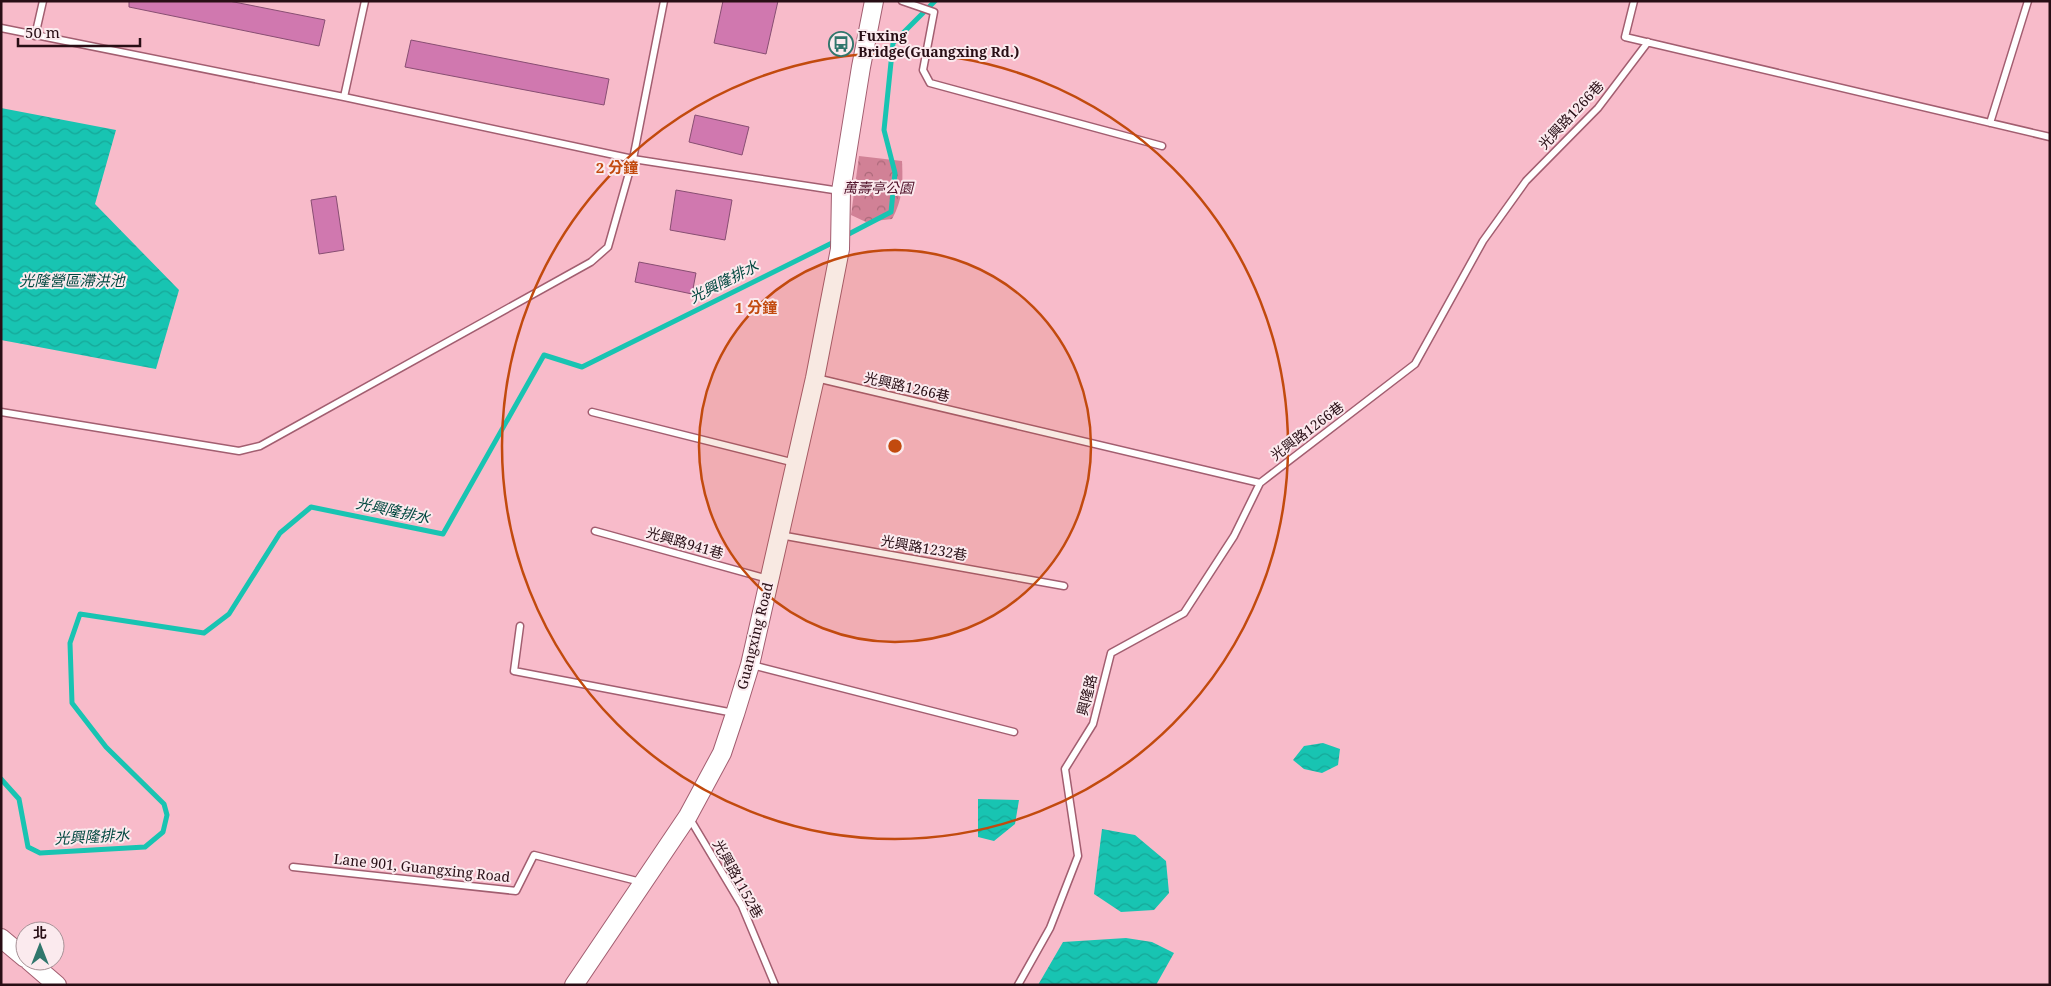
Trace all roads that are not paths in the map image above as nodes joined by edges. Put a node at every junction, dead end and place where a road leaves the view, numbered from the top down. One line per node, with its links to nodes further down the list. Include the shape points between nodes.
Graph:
1 (42, 1): 9 (lane)
2 (365, 1): 11 (lane)
3 (664, 1): 15 (lane)
4 (874, 1): 16 (main road)
5 (902, 1): 14 (lane, via 934,12 923,70 930,83)
6 (1634, 1): 10 (lane, via 1625,38)
7 (2028, 1): 12 (lane)
8 (1, 28): 9 (lane)
9 (35, 36): 11 (lane)
10 (1648, 42): 12 (lane); 21 (lane, 光興路1266巷, via 1598,108 1526,181 1483,241 1415,364)
11 (344, 97): 15 (lane)
12 (1990, 123): 13 (lane)
13 (2050, 137)
14 (1162, 146)
15 (633, 159): 16 (lane); 18 (lane, via 608,247 591,262 260,446 239,451)
16 (841, 191): 17 (main road, Guangxing Road, via 840,249)
17 (815, 378): 20 (main road, Guangxing Road); 21 (lane, 光興路1266巷)
18 (1, 412)
19 (592, 412): 20 (lane)
20 (795, 463): 23 (main road, Guangxing Road)
21 (1260, 483): 39 (lane, 興隆路, via 1234,536 1184,613 1111,653 1093,724 1065,770 1078,856 1050,928)
22 (595, 531): 24 (lane, 光興路941巷)
23 (780, 535): 24 (main road, Guangxing Road); 25 (lane, 光興路1232巷)
24 (769, 580): 27 (main road, Guangxing Road)
25 (1064, 586)
26 (520, 626): 28 (lane, via 514,671)
27 (750, 664): 28 (main road, Guangxing Road); 29 (lane)
28 (736, 714): 30 (main road, Guangxing Road, via 722,753)
29 (1014, 732)
30 (688, 816): 32 (main road, Guangxing Road); 38 (lane, 光興路1152巷, via 742,906)
31 (293, 867): 32 (lane, Lane 901, Guangxing Road, via 516,891 534,855)
32 (643, 882): 37 (main road, Guangxing Road)
33 (1, 938): 34 (main road)
34 (15, 950)
35 (41, 971): 36 (main road)
36 (57, 985)
37 (574, 985)
38 (775, 985)
39 (1018, 985)

